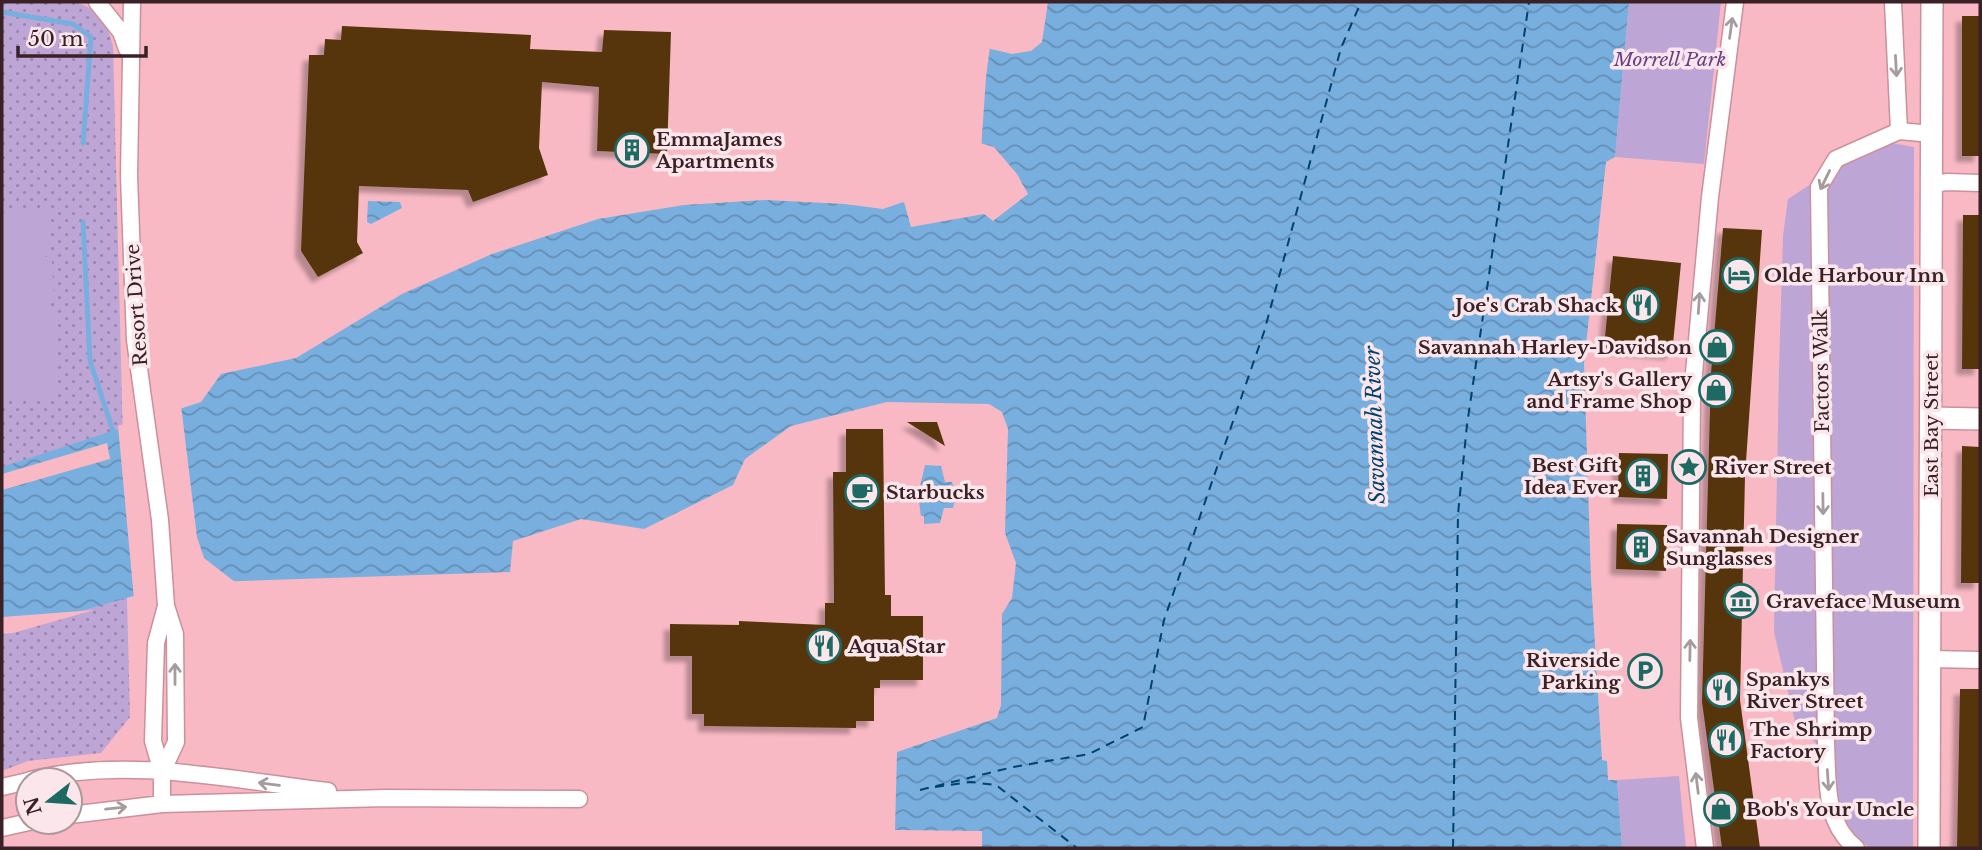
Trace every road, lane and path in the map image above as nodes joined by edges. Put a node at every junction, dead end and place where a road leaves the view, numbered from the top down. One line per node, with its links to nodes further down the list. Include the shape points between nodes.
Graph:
1 (97, 2): 6 (street, via 121,33)
2 (132, 2): 6 (street, Resort Drive)
3 (1735, 2): 22 (street, one-way to 3, via 1689,718 1692,395 1710,197)
4 (1893, 2): 7 (street, one-way to 7)
5 (1932, 2): 8 (main road, East Bay Street)
6 (131, 59): 13 (street, Resort Drive, via 129,176 135,340 160,520)
7 (1899, 131): 8 (street, Factors Walk); 23 (street, Factors Walk, one-way to 23, via 1836,159 1819,187 1826,745 1832,817)
8 (1932, 134): 10 (main road, East Bay Street)
9 (1980, 183): 10 (street)
10 (1932, 185): 11 (main road, East Bay Street)
11 (1931, 418): 12 (main road); 14 (main road, East Bay Street)
12 (1980, 419)
13 (166, 606): 16 (street, Resort Drive, via 156,643 153,741); 16 (street, Resort Drive, one-way to 13, via 176,743 175,634)
14 (1930, 659): 15 (street); 24 (main road, East Bay Street)
15 (1980, 660)
16 (162, 772): 17 (street); 18 (street, one-way to 16); 20 (street, Resort Drive)
17 (84, 774)
18 (386, 798): 19 (street); 20 (street)
19 (579, 799)
20 (162, 804): 21 (street, one-way to 20)
21 (84, 813)
22 (1705, 848)
23 (1856, 848)
24 (1929, 848)

